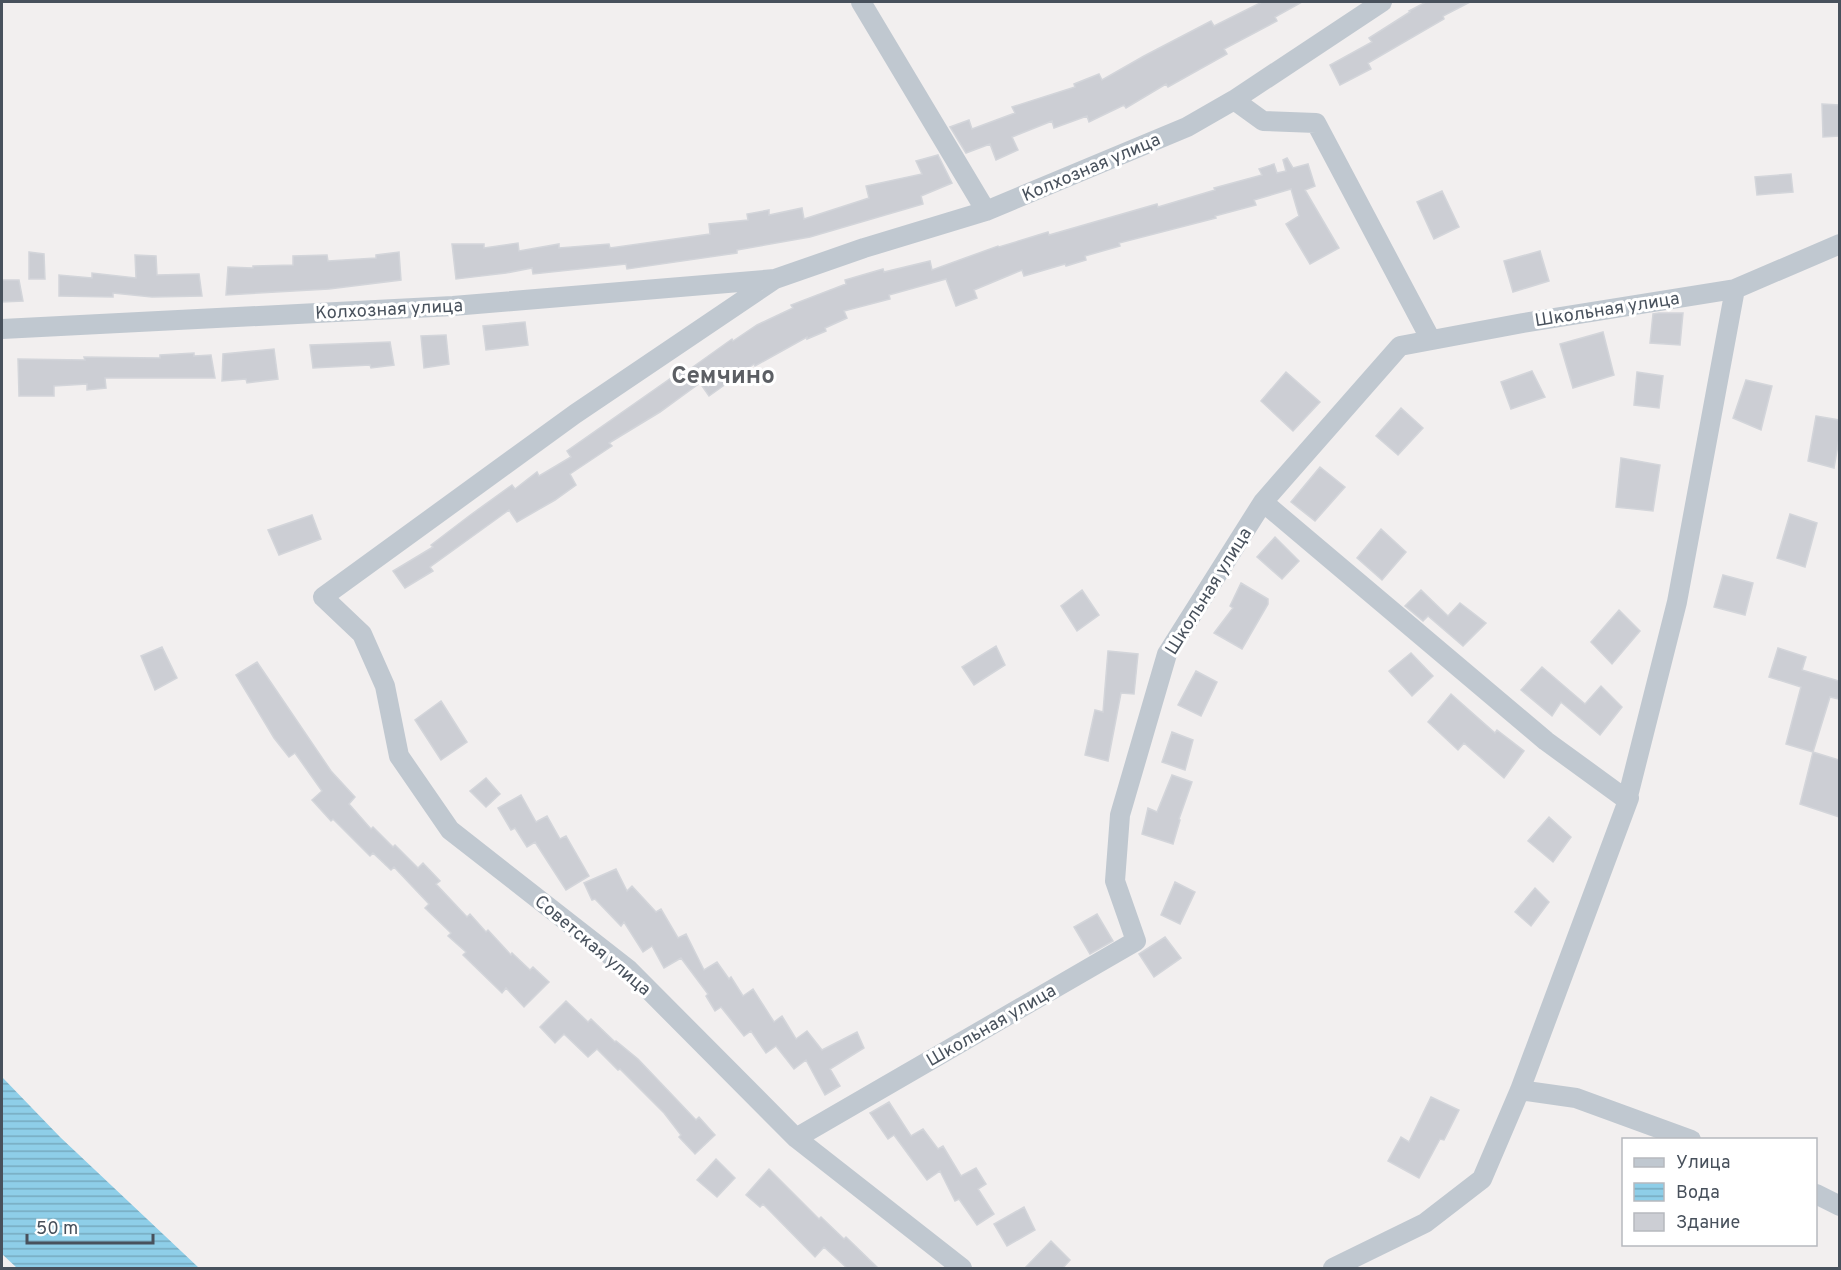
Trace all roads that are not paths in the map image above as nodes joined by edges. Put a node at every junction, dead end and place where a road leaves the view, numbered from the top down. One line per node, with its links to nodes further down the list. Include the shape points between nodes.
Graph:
1 (861, 2): 4 (street)
2 (1382, 2): 3 (street, Колхозная улица)
3 (1234, 100): 4 (street, Колхозная улица, via 1187,127); 9 (street, via 1263,121 1316,123)
4 (986, 211): 6 (street, Колхозная улица)
5 (1839, 244): 7 (street, Школьная улица)
6 (775, 279): 8 (street, Колхозная улица, via 453,306); 11 (street, Колхозная улица, via 575,414)
7 (1735, 289): 9 (street, Школьная улица); 12 (street, via 1677,602)
8 (2, 329)
9 (1431, 340): 10 (street, Школьная улица, via 1400,346)
10 (1263, 502): 12 (street, via 1546,741); 14 (street, Школьная улица, via 1167,654 1120,815 1115,880 1136,941)
11 (323, 597): 14 (street, Советская улица, via 362,634 385,686 399,756 450,830 629,970)
12 (1626, 800): 13 (street, via 1629,798)
13 (1520, 1090): 15 (street, via 1576,1098); 19 (street, via 1482,1179 1425,1223)
14 (796, 1138): 18 (street, Советская улица)
15 (1686, 1138)
16 (1817, 1195): 17 (street)
17 (1839, 1206)
18 (962, 1269)
19 (1333, 1269)

